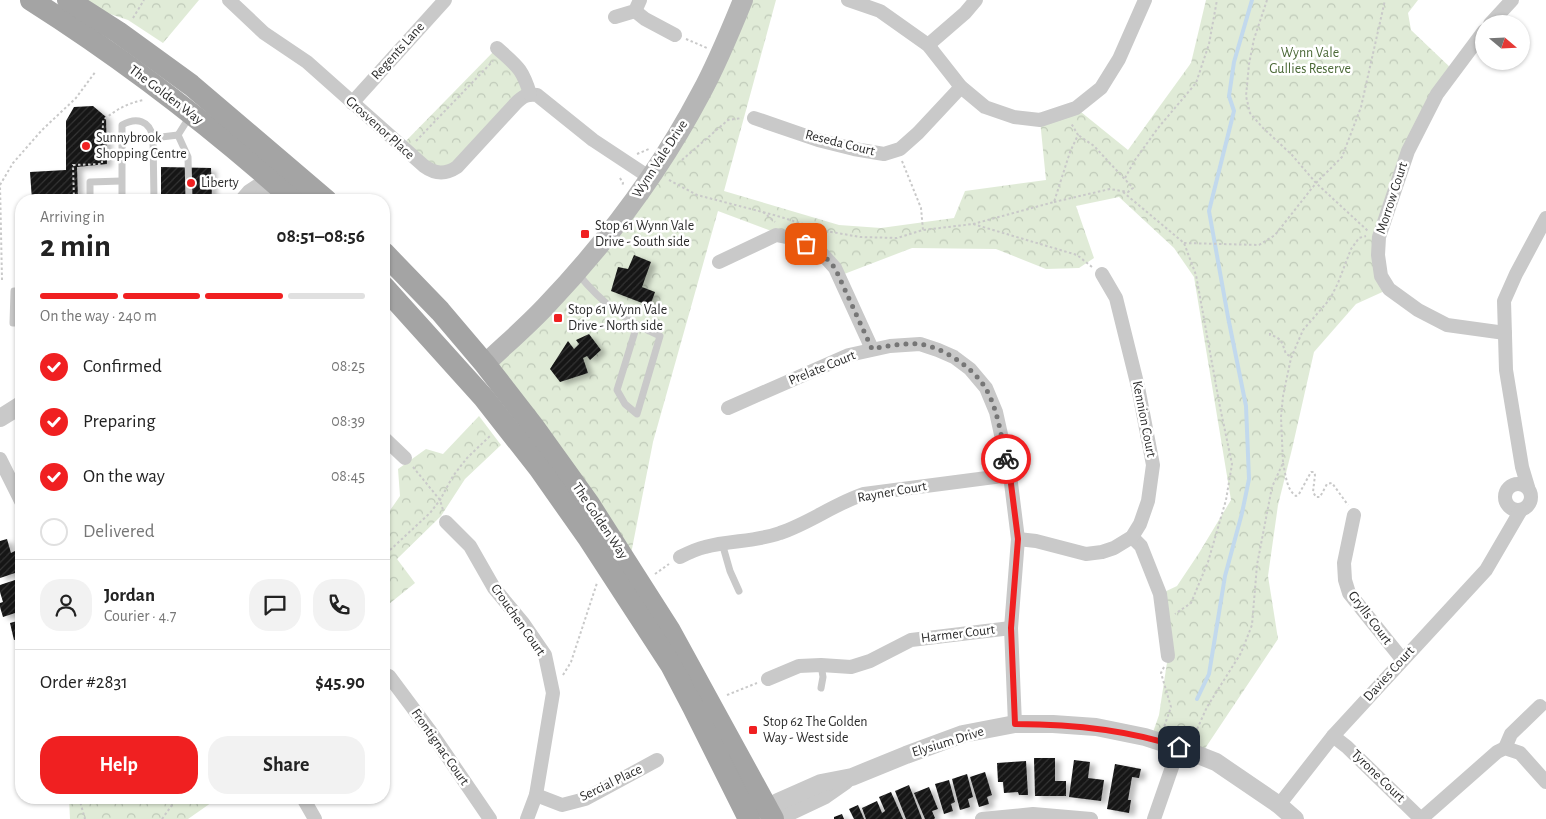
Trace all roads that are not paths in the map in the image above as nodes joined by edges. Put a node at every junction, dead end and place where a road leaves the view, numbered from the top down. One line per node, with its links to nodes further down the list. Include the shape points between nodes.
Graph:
1 (31, 0): 9 (main road, The Golden Way)
2 (229, 0): 19 (street, Grosvenor Place, via 264,33 306,62)
3 (445, 0): 19 (street, Regents Lane)
4 (743, 0): 25 (main road, Wynn Vale Drive, via 701,94)
5 (848, 0): 15 (street, via 880,11)
6 (976, 0): 15 (street)
7 (1145, 0): 17 (street, via 1119,59 1101,88 1076,108 1040,120 1014,117 985,107)
8 (1512, 0): 11 (street)
9 (64, 6): 20 (main road, The Golden Way); 24 (main road, The Golden Way, via 118,32 191,85)
10 (637, 6): 12 (street); 13 (street, via 645,19)
11 (1498, 15)
12 (615, 17)
13 (675, 35)
14 (1475, 43): 44 (street, Morrow Court, via 1437,94 1408,151 1379,237 1378,255 1381,276 1389,290 1418,310 1447,325)
15 (928, 45): 17 (street)
16 (499, 50): 18 (street, via 520,69)
17 (961, 86): 21 (street, Reseda Court, via 918,132 897,150 884,154 818,140)
18 (530, 94): 19 (street, Grosvenor Place, via 516,102 457,167 441,173 432,172 424,166); 25 (street, via 537,95 593,140)
19 (352, 102)
20 (191, 113): 22 (lane); 24 (main road, The Golden Way)
21 (754, 118)
22 (178, 135): 23 (lane); 30 (lane, via 188,157)
23 (154, 138): 26 (lane, via 147,124 140,120 122,125); 29 (lane)
24 (277, 171): 31 (street); 32 (street); 33 (main road, The Golden Way); 34 (main road, The Golden Way)
25 (652, 174): 38 (main road, Wynn Vale Drive, via 609,234)
26 (121, 181): 27 (lane, via 90,182); 28 (lane)
27 (90, 194)
28 (122, 194)
29 (154, 194)
30 (189, 194)
31 (249, 194)
32 (265, 194)
33 (290, 194)
34 (316, 194)
35 (1546, 218): 44 (street, via 1504,301)
36 (390, 259): 47 (main road, The Golden Way)
37 (719, 262): 45 (street, via 776,235 817,248 835,268)
38 (576, 272): 43 (lane, via 596,295); 47 (main road, Wynn Vale Drive)
39 (1102, 274): 62 (street, Kennion Court, via 1116,298 1153,465 1148,501)
40 (15, 292): 42 (lane, via 12,323)
41 (390, 294): 46 (main road, The Golden Way)
42 (15, 323)
43 (638, 325): 43 (lane, via 660,336 637,414 624,404 617,390)
44 (1505, 334): 57 (street, via 1506,370)
45 (872, 349): 49 (street, Prelate Court, via 849,355); 55 (street, Prelate Court, via 920,344 954,357 970,369 986,388 996,412)
46 (454, 364): 47 (main road); 48 (main road, The Golden Way)
47 (485, 364): 48 (main road); 84 (main road, The Golden Way, via 562,464 641,583 729,740)
48 (484, 398): 84 (main road, The Golden Way, via 585,532 653,636)
49 (728, 408)
50 (15, 409): 51 (street)
51 (0, 418)
52 (390, 444): 53 (street)
53 (405, 458)
54 (0, 459): 56 (street)
55 (1010, 476): 63 (street, Prelate Court); 64 (street, Rayner Court, via 864,494 779,534)
56 (15, 489)
57 (1525, 490): 58 (street); 59 (street, via 1527,507); 59 (street, via 1508,488 1505,496)
58 (1546, 499)
59 (1514, 507): 69 (street, Davies Court, via 1501,545 1486,570)
60 (1354, 515): 69 (street, Grylls Court, via 1344,563 1349,593)
61 (446, 522): 81 (street, Crouchen Court, via 470,546 494,588 545,655 553,693)
62 (1132, 537): 63 (street, via 1114,548 1086,554); 68 (street, via 1141,546 1160,594)
63 (1018, 539): 67 (street, Prelate Court)
64 (722, 543): 65 (street, Rayner Court, via 702,547); 66 (lane)
65 (680, 557)
66 (739, 591)
67 (1011, 628): 70 (street, Harmer Court, via 911,640 851,667); 75 (street, Prelate Court)
68 (1168, 656)
69 (1402, 659): 76 (street, Davies Court)
70 (821, 665): 72 (street, Harmer Court, via 798,666); 73 (lane)
71 (390, 677): 86 (street, Frontignac Court)
72 (768, 679)
73 (821, 688)
74 (1540, 706): 77 (street, via 1511,734)
75 (1015, 724): 78 (street, Elysium Drive, via 1096,727); 84 (street, Elysium Drive, via 963,734 852,777 825,795 783,815)
76 (1333, 736): 83 (street, Davies Court); 92 (street, Tyrone Court)
77 (1505, 748): 80 (street, via 1520,753); 92 (street)
78 (1183, 749): 83 (street, Elysium Drive, via 1216,762); 90 (street)
79 (657, 760): 81 (street, Sercial Place, via 585,799 562,804)
80 (1546, 782)
81 (536, 795): 87 (street, Crouchen Court)
82 (306, 804): 85 (street)
83 (1279, 805): 91 (street, Elysium Drive)
84 (761, 817)
85 (315, 819)
86 (490, 819)
87 (527, 819)
88 (982, 819): 89 (street, via 1033,814)
89 (1091, 819)
90 (1154, 819)
91 (1295, 819)
92 (1421, 819)

